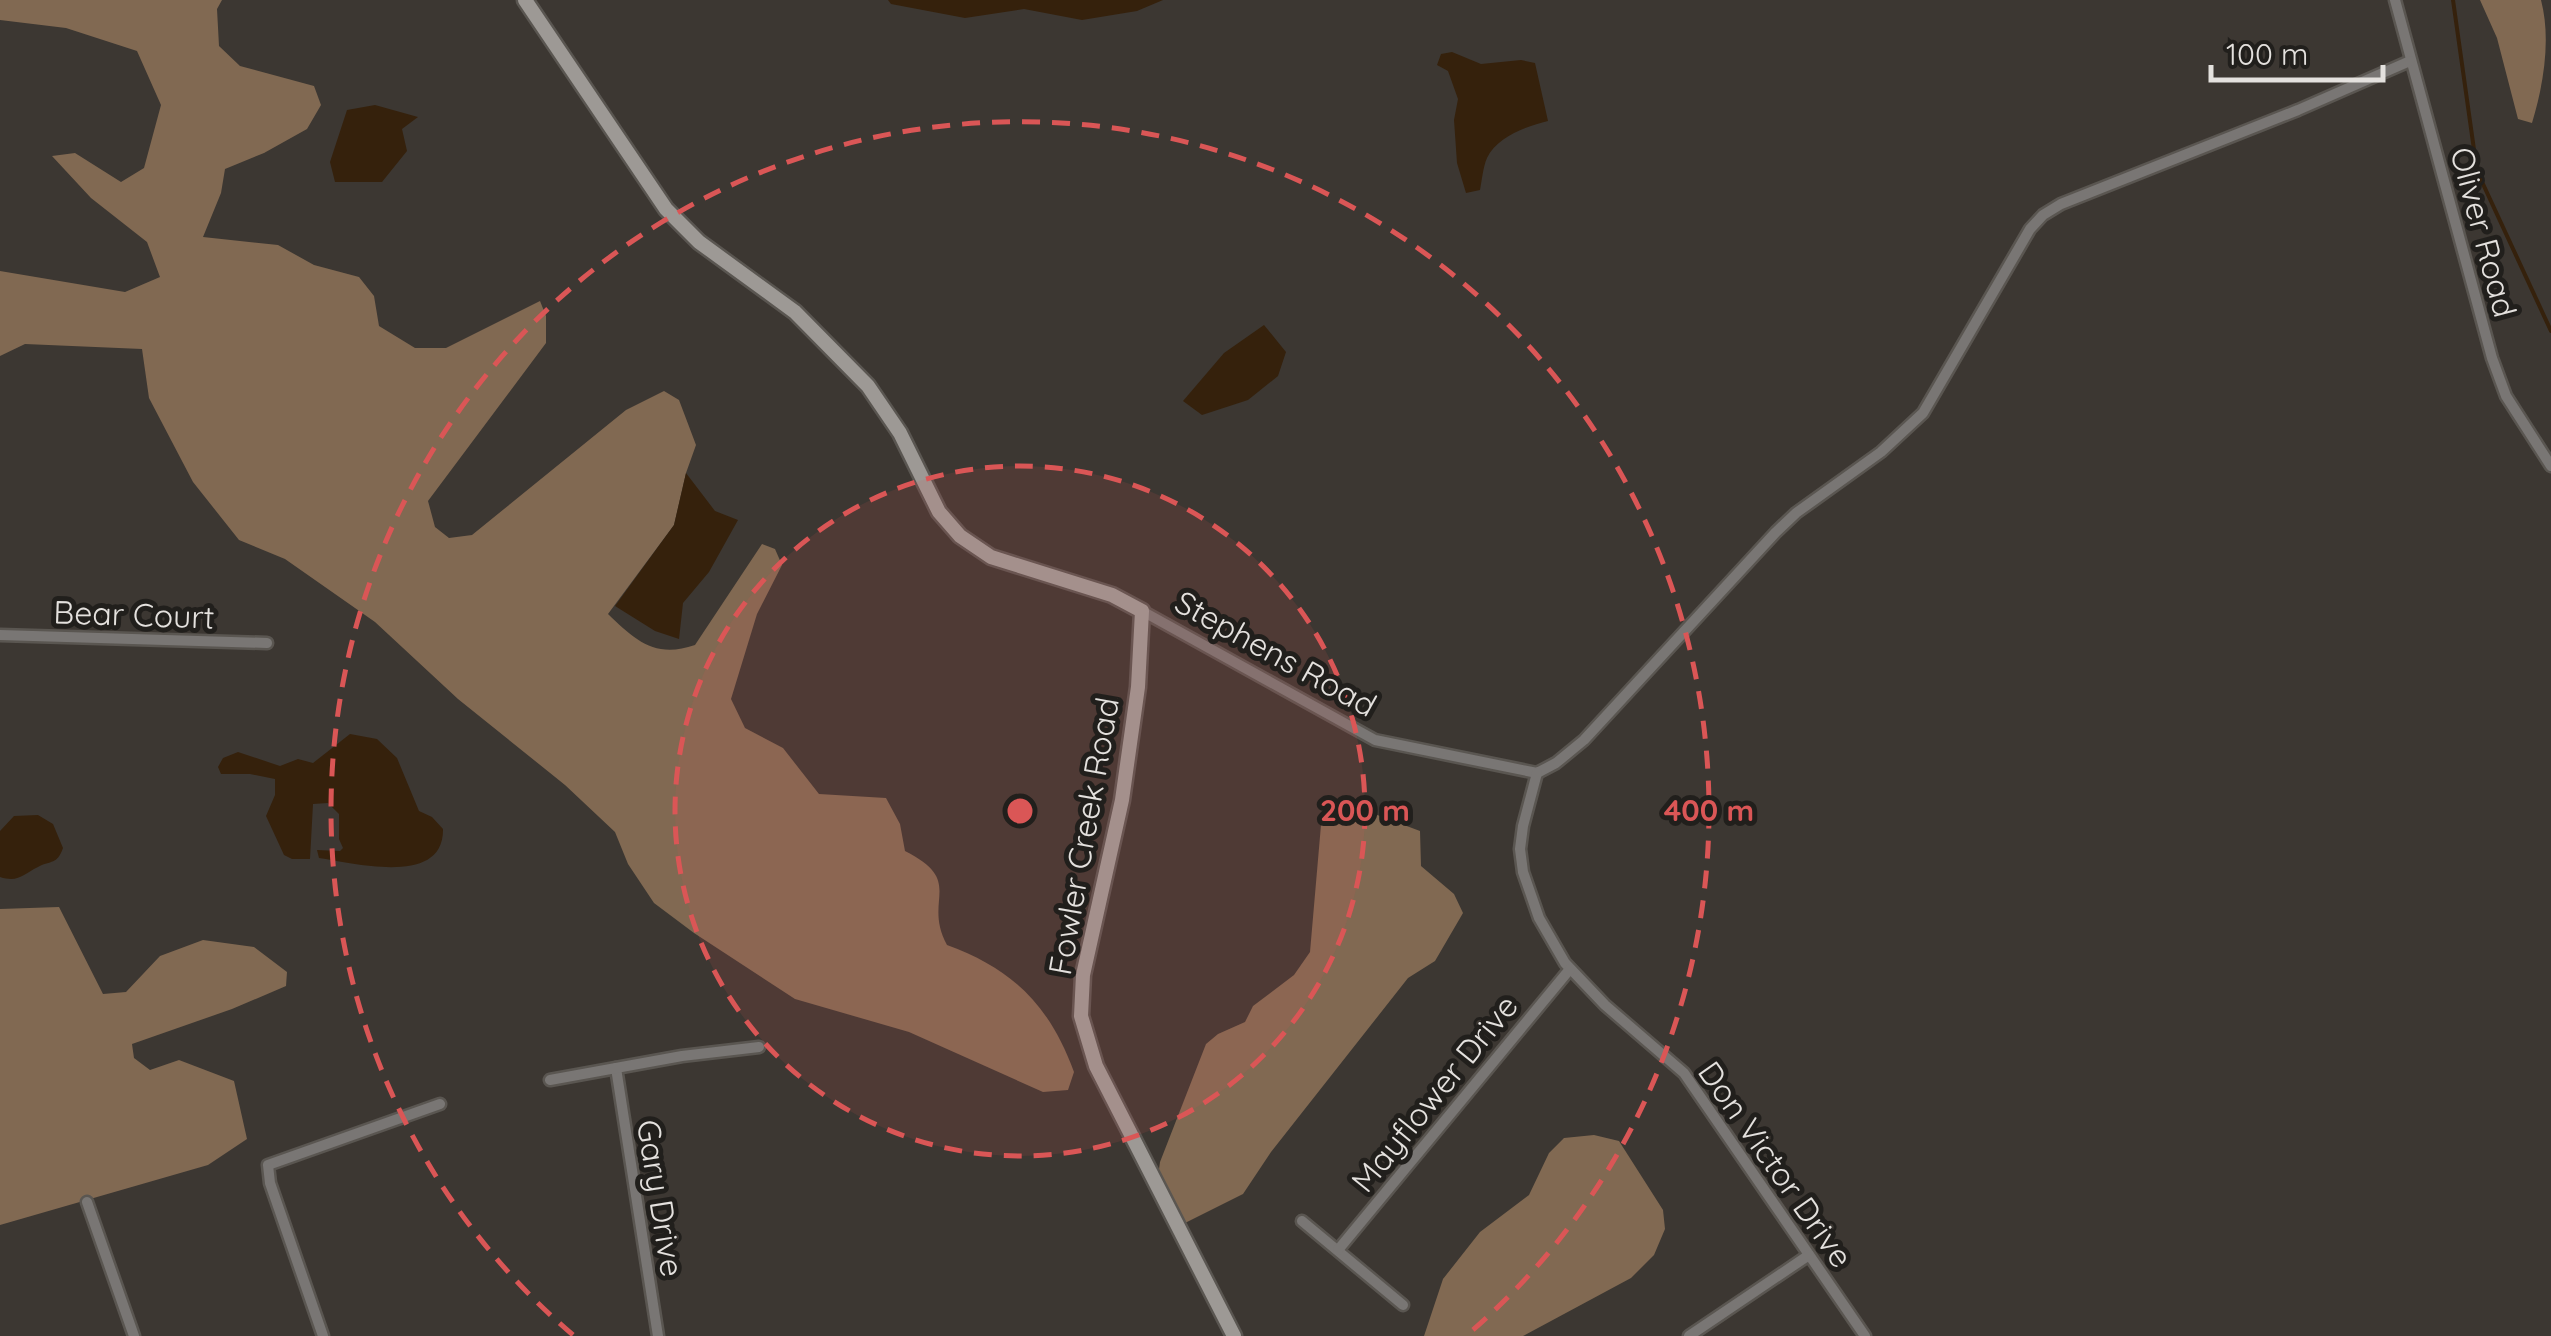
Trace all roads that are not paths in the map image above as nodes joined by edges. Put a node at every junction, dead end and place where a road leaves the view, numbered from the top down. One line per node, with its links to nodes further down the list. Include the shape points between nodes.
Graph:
1 (525, 0): 5 (main road, Stephens Road, via 666,209 698,242 794,312 868,386 960,536 990,557)
2 (2395, 0): 3 (street, Oliver Road)
3 (2410, 61): 4 (street, Oliver Road, via 2492,358 2506,396); 8 (street, via 2042,215 1911,426 1786,522 1584,740)
4 (2551, 466)
5 (1142, 611): 8 (street, Stephens Road, via 1375,740); 22 (main road, Fowler Creek Road, via 1122,800 1083,975 1081,1016 1096,1066)
6 (0, 635): 7 (street, Bear Court)
7 (267, 643)
8 (1536, 773): 9 (street, Don Victor Drive, via 1522,826 1523,872 1539,918)
9 (1570, 969): 16 (street, Mayflower Drive); 17 (street, Don Victor Drive, via 1684,1073)
10 (759, 1046): 11 (street)
11 (616, 1068): 12 (street); 21 (street, Gary Drive)
12 (550, 1080)
13 (440, 1104): 20 (street, via 268,1165)
14 (87, 1202): 19 (street)
15 (1302, 1221): 16 (street)
16 (1338, 1250): 18 (street)
17 (1810, 1254): 23 (street); 24 (street, Don Victor Drive)
18 (1404, 1305)
19 (134, 1336)
20 (323, 1336)
21 (658, 1336)
22 (1234, 1336)
23 (1690, 1336)
24 (1865, 1336)

